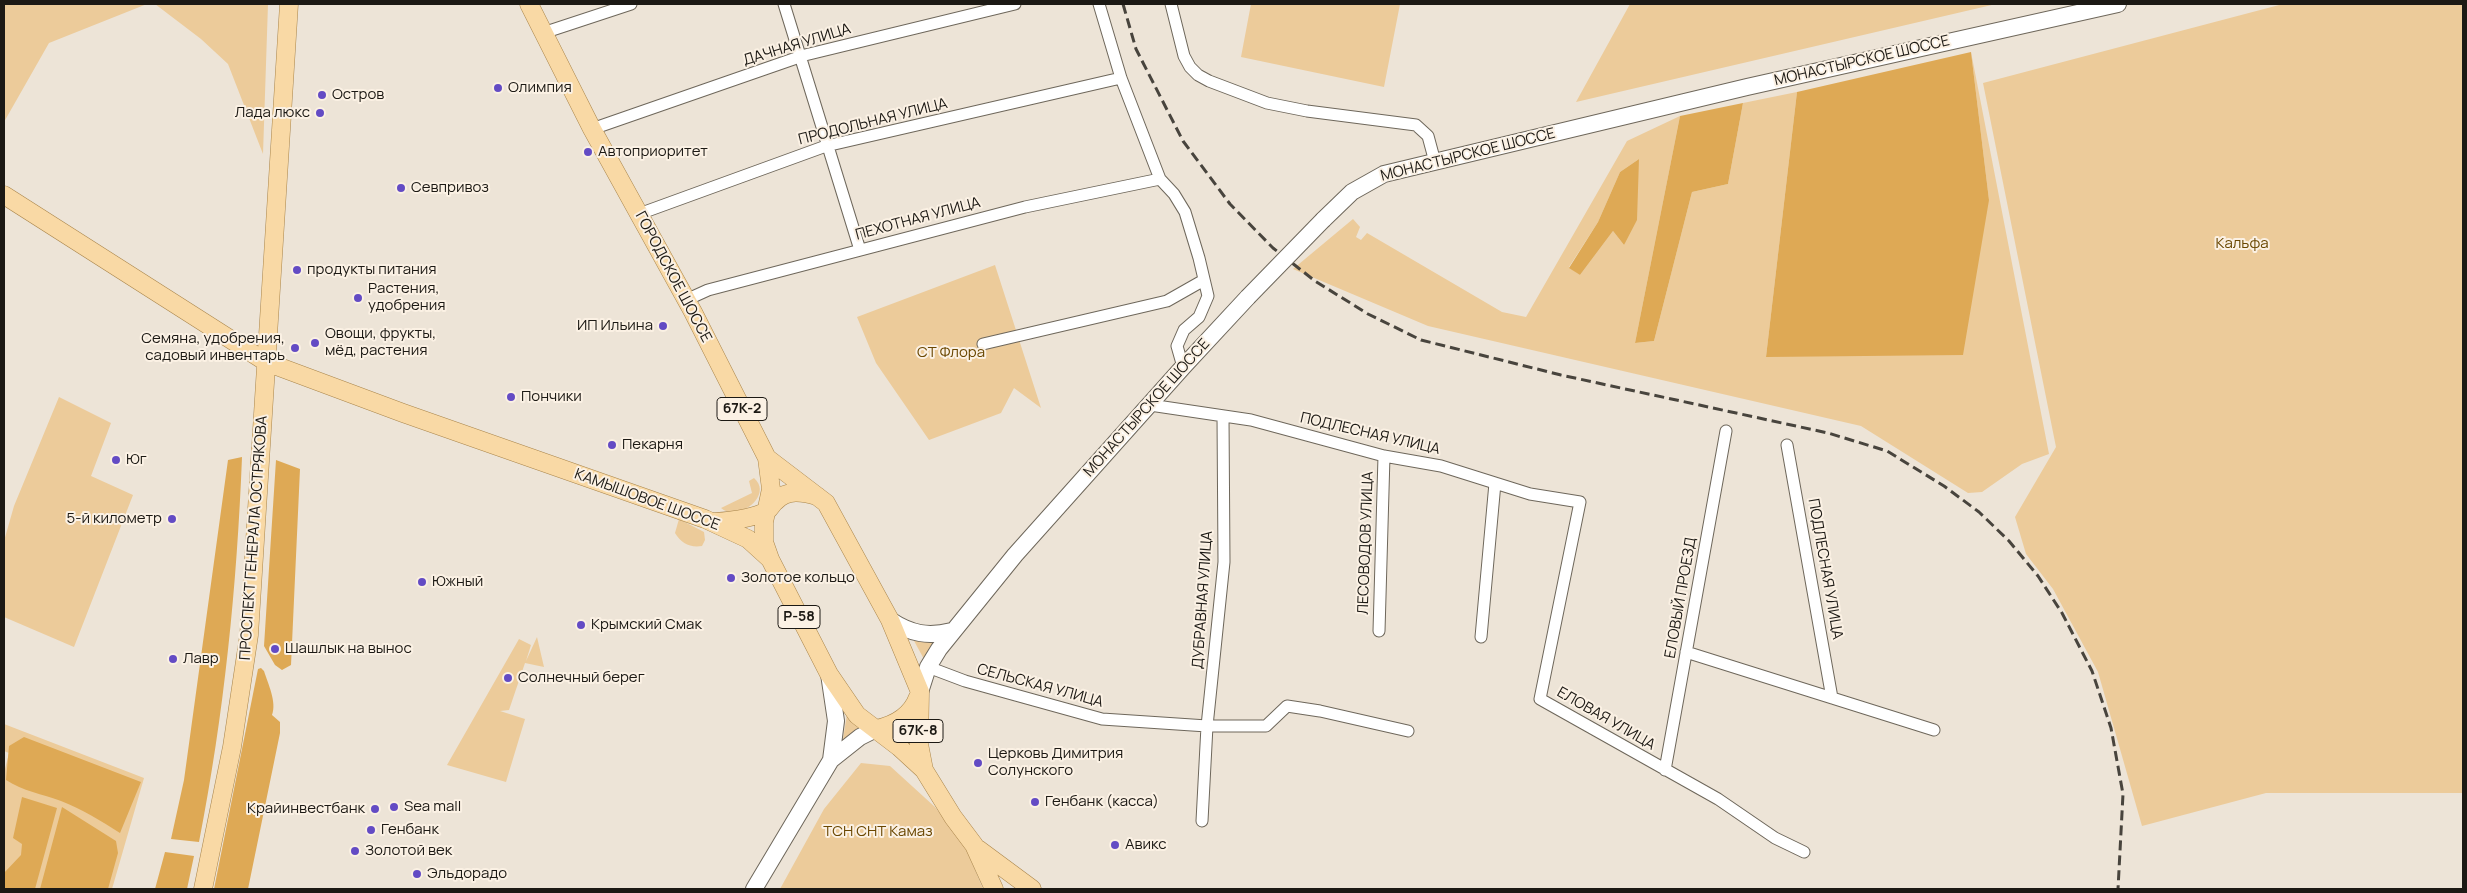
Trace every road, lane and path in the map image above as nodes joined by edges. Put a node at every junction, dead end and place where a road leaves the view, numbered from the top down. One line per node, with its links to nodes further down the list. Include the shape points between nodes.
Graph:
1 (289, 4): 22 (main road, ПРОСПЕКТ ГЕНЕРАЛА ОСТРЯКОВА)
2 (529, 4): 9 (main road, ГОРОДСКОЕ ШОССЕ / 67К-2)
3 (631, 4): 9 (street)
4 (784, 4): 10 (street)
5 (1015, 4): 10 (street, ДАЧНАЯ УЛИЦА)
6 (1100, 4): 11 (street)
7 (1171, 4): 14 (street, via 1184,56 1198,76 1267,103 1416,125 1428,136)
8 (2118, 4): 14 (main road, МОНАСТЫРСКОЕ ШОССЕ)
9 (543, 33): 12 (main road, ГОРОДСКОЕ ШОССЕ / 67К-2)
10 (800, 57): 12 (street, ДАЧНАЯ УЛИЦА); 13 (street)
11 (1121, 78): 13 (street, ПРОДОЛЬНАЯ УЛИЦА); 15 (street)
12 (592, 129): 17 (main road, ГОРОДСКОЕ ШОССЕ / 67К-2)
13 (826, 146): 17 (street, ПРОДОЛЬНАЯ УЛИЦА); 18 (street)
14 (1435, 162): 23 (main road, МОНАСТЫРСКОЕ ШОССЕ, bridge, via 1384,174 1352,192)
15 (1160, 179): 18 (street, ПЕХОТНАЯ УЛИЦА, via 1025,207); 19 (street, via 1185,212)
16 (4, 196): 22 (main road, КАМЫШОВОЕ ШОССЕ)
17 (639, 214): 20 (main road, ГОРОДСКОЕ ШОССЕ / 67К-2)
18 (860, 250): 20 (street, ПЕХОТНАЯ УЛИЦА, via 708,290)
19 (1204, 280): 21 (street, via 1167,302); 23 (street, via 1208,296 1200,317 1184,330 1177,346)
20 (686, 300): 29 (main road, ГОРОДСКОЕ ШОССЕ / 67К-2)
21 (983, 344)
22 (266, 362): 34 (main road, КАМЫШОВОЕ ШОССЕ); 55 (main road, ПРОСПЕКТ ГЕНЕРАЛА ОСТРЯКОВА, via 249,635 232,747)
23 (1183, 366): 24 (main road, МОНАСТЫРСКОЕ ШОССЕ)
24 (1150, 405): 25 (street, ПОДЛЕСНАЯ УЛИЦА); 38 (main road, МОНАСТЫРСКОЕ ШОССЕ, via 1015,554)
25 (1223, 416): 28 (street, ПОДЛЕСНАЯ УЛИЦА, via 1251,420); 45 (street, ДУБРАВНАЯ УЛИЦА, via 1224,562)
26 (1726, 431): 40 (street, ЕЛОВЫЙ ПРОЕЗД)
27 (1787, 446): 44 (street, ПОДЛЕСНАЯ УЛИЦА)
28 (1384, 456): 30 (street, ПОДЛЕСНАЯ УЛИЦА, via 1442,466); 37 (street, ЛЕСОВОДОВ УЛИЦА)
29 (767, 458): 31 (main road); 33 (main road, ГОРОДСКОЕ ШОССЕ / Р-58, via 772,489)
30 (1495, 483): 32 (street, ПОДЛЕСНАЯ УЛИЦА, via 1530,494); 39 (street)
31 (820, 497): 33 (main road, via 798,492 787,494 777,499); 36 (main road)
32 (1580, 502): 51 (street, ЕЛОВАЯ УЛИЦА, via 1540,699)
33 (769, 509): 34 (main road, via 742,518); 35 (main road, ГОРОДСКОЕ ШОССЕ / Р-58, via 764,522 764,542)
34 (714, 522): 35 (main road, КАМЫШОВОЕ ШОССЕ, via 748,540)
35 (770, 559): 42 (main road, КАМЫШОВОЕ ШОССЕ / Р-58)
36 (890, 620): 38 (main road, via 919,635); 43 (main road)
37 (1378, 631)
38 (952, 632): 41 (main road, МОНАСТЫРСКОЕ ШОССЕ)
39 (1481, 637)
40 (1686, 652): 44 (street); 51 (street, ЕЛОВЫЙ ПРОЕЗД)
41 (928, 668): 43 (main road, МОНАСТЫРСКОЕ ШОССЕ); 45 (street, СЕЛЬСКАЯ УЛИЦА, via 1102,719)
42 (829, 674): 46 (main road, КАМЫШОВОЕ ШОССЕ / Р-58, via 857,715); 49 (main road, via 836,721)
43 (920, 692): 46 (main road, МОНАСТЫРСКОЕ ШОССЕ, via 916,703 899,721); 50 (main road, 67К-8, via 919,744)
44 (1832, 698): 47 (street)
45 (1207, 726): 48 (street, СЕЛЬСКАЯ УЛИЦА, via 1266,726 1287,706); 52 (street, ДУБРАВНАЯ УЛИЦА)
46 (876, 728): 49 (main road); 50 (main road, КАМЫШОВОЕ ШОССЕ / 67К-8)
47 (1934, 730)
48 (1408, 731)
49 (831, 760): 56 (main road)
50 (924, 770): 53 (main road, КАМЫШОВОЕ ШОССЕ / 67К-8)
51 (1665, 770): 54 (street, ЕЛОВАЯ УЛИЦА, via 1718,799 1775,838)
52 (1202, 821)
53 (974, 846): 57 (main road, КАМЫШОВОЕ ШОССЕ / 67К-8); 58 (main road, КАМЫШОВОЕ ШОССЕ / 67К-8)
54 (1804, 852)
55 (203, 889)
56 (754, 889)
57 (994, 889)
58 (1032, 889)

